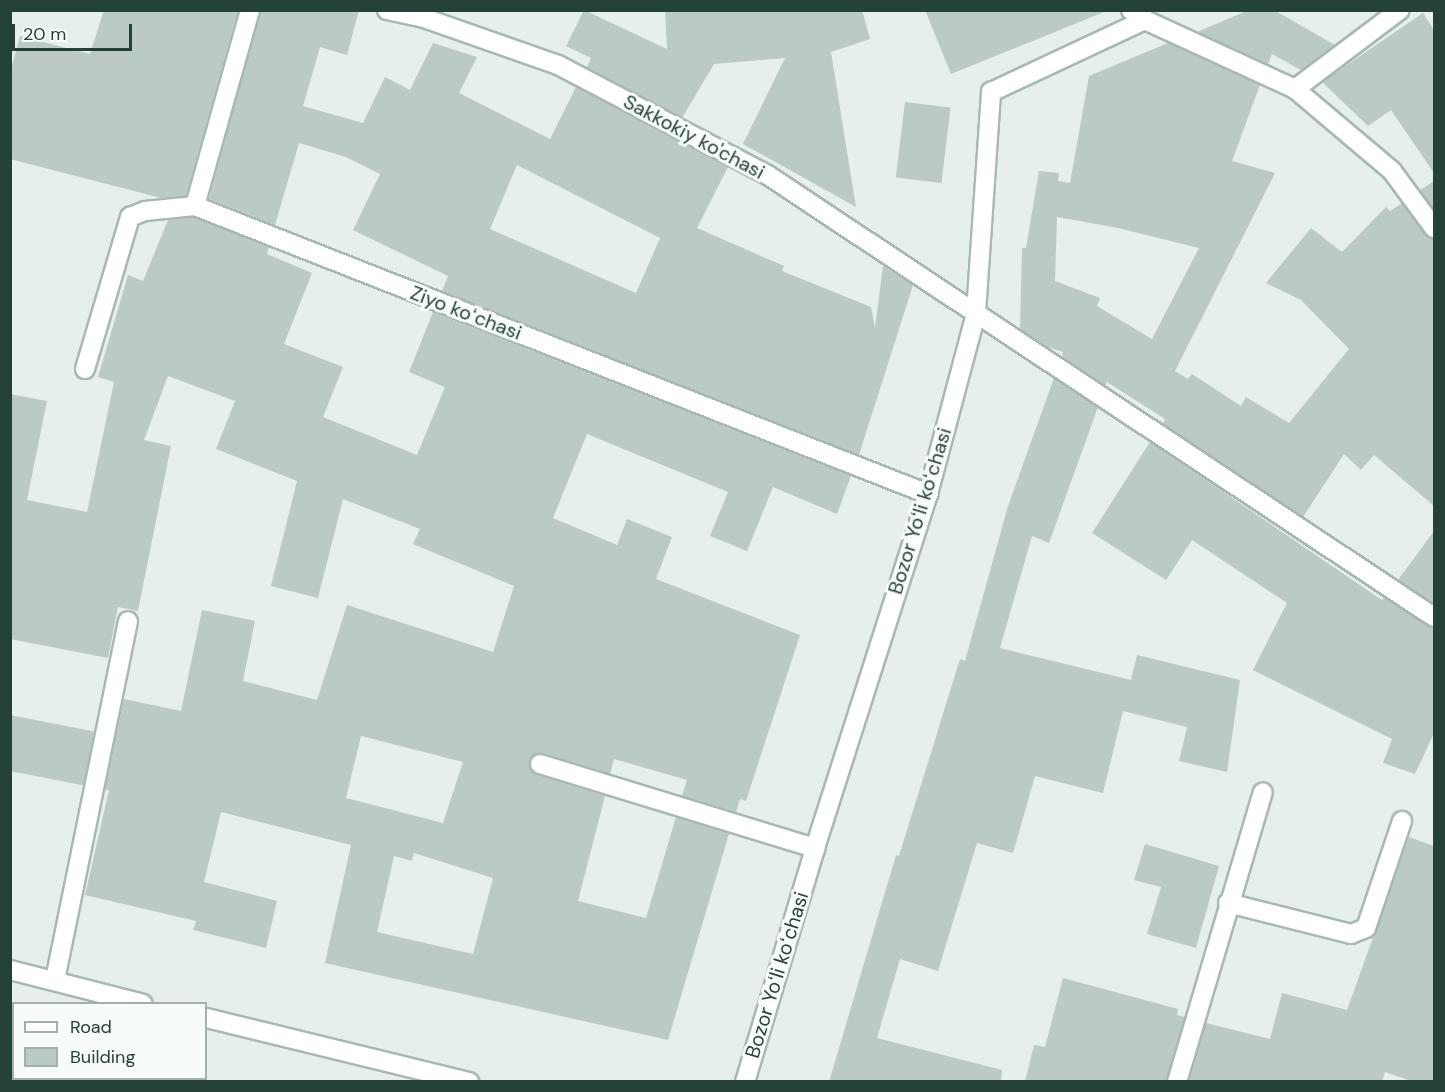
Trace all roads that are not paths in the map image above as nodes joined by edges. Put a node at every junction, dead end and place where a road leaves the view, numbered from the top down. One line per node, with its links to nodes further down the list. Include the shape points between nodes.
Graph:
1 (250, 10): 6 (street)
2 (387, 10): 8 (street, Sakkokiy ko'chasi, via 424,18 558,65 769,177)
3 (1400, 10): 5 (street)
4 (1138, 15): 5 (street); 8 (street, Bozor Yoʻli koʻchasi, via 992,92)
5 (1294, 89): 7 (street, via 1392,171)
6 (195, 206): 9 (street, via 145,211 130,217); 10 (street, Ziyo koʻchasi)
7 (1434, 228)
8 (976, 313): 10 (street, Bozor Yoʻli koʻchasi); 11 (street, Sakkokiy ko'chasi)
9 (85, 369)
10 (928, 494): 16 (street, Bozor Yoʻli koʻchasi)
11 (1434, 617)
12 (128, 621): 19 (street)
13 (540, 764): 16 (street)
14 (1263, 792): 17 (street)
15 (1402, 821): 17 (street, via 1366,928 1351,934)
16 (815, 848): 23 (street, Bozor Yoʻli koʻchasi)
17 (1228, 903): 24 (street)
18 (10, 970): 19 (street)
19 (55, 980): 20 (street)
20 (138, 1002)
21 (207, 1018): 22 (street)
22 (469, 1082)
23 (745, 1082)
24 (1177, 1082)

